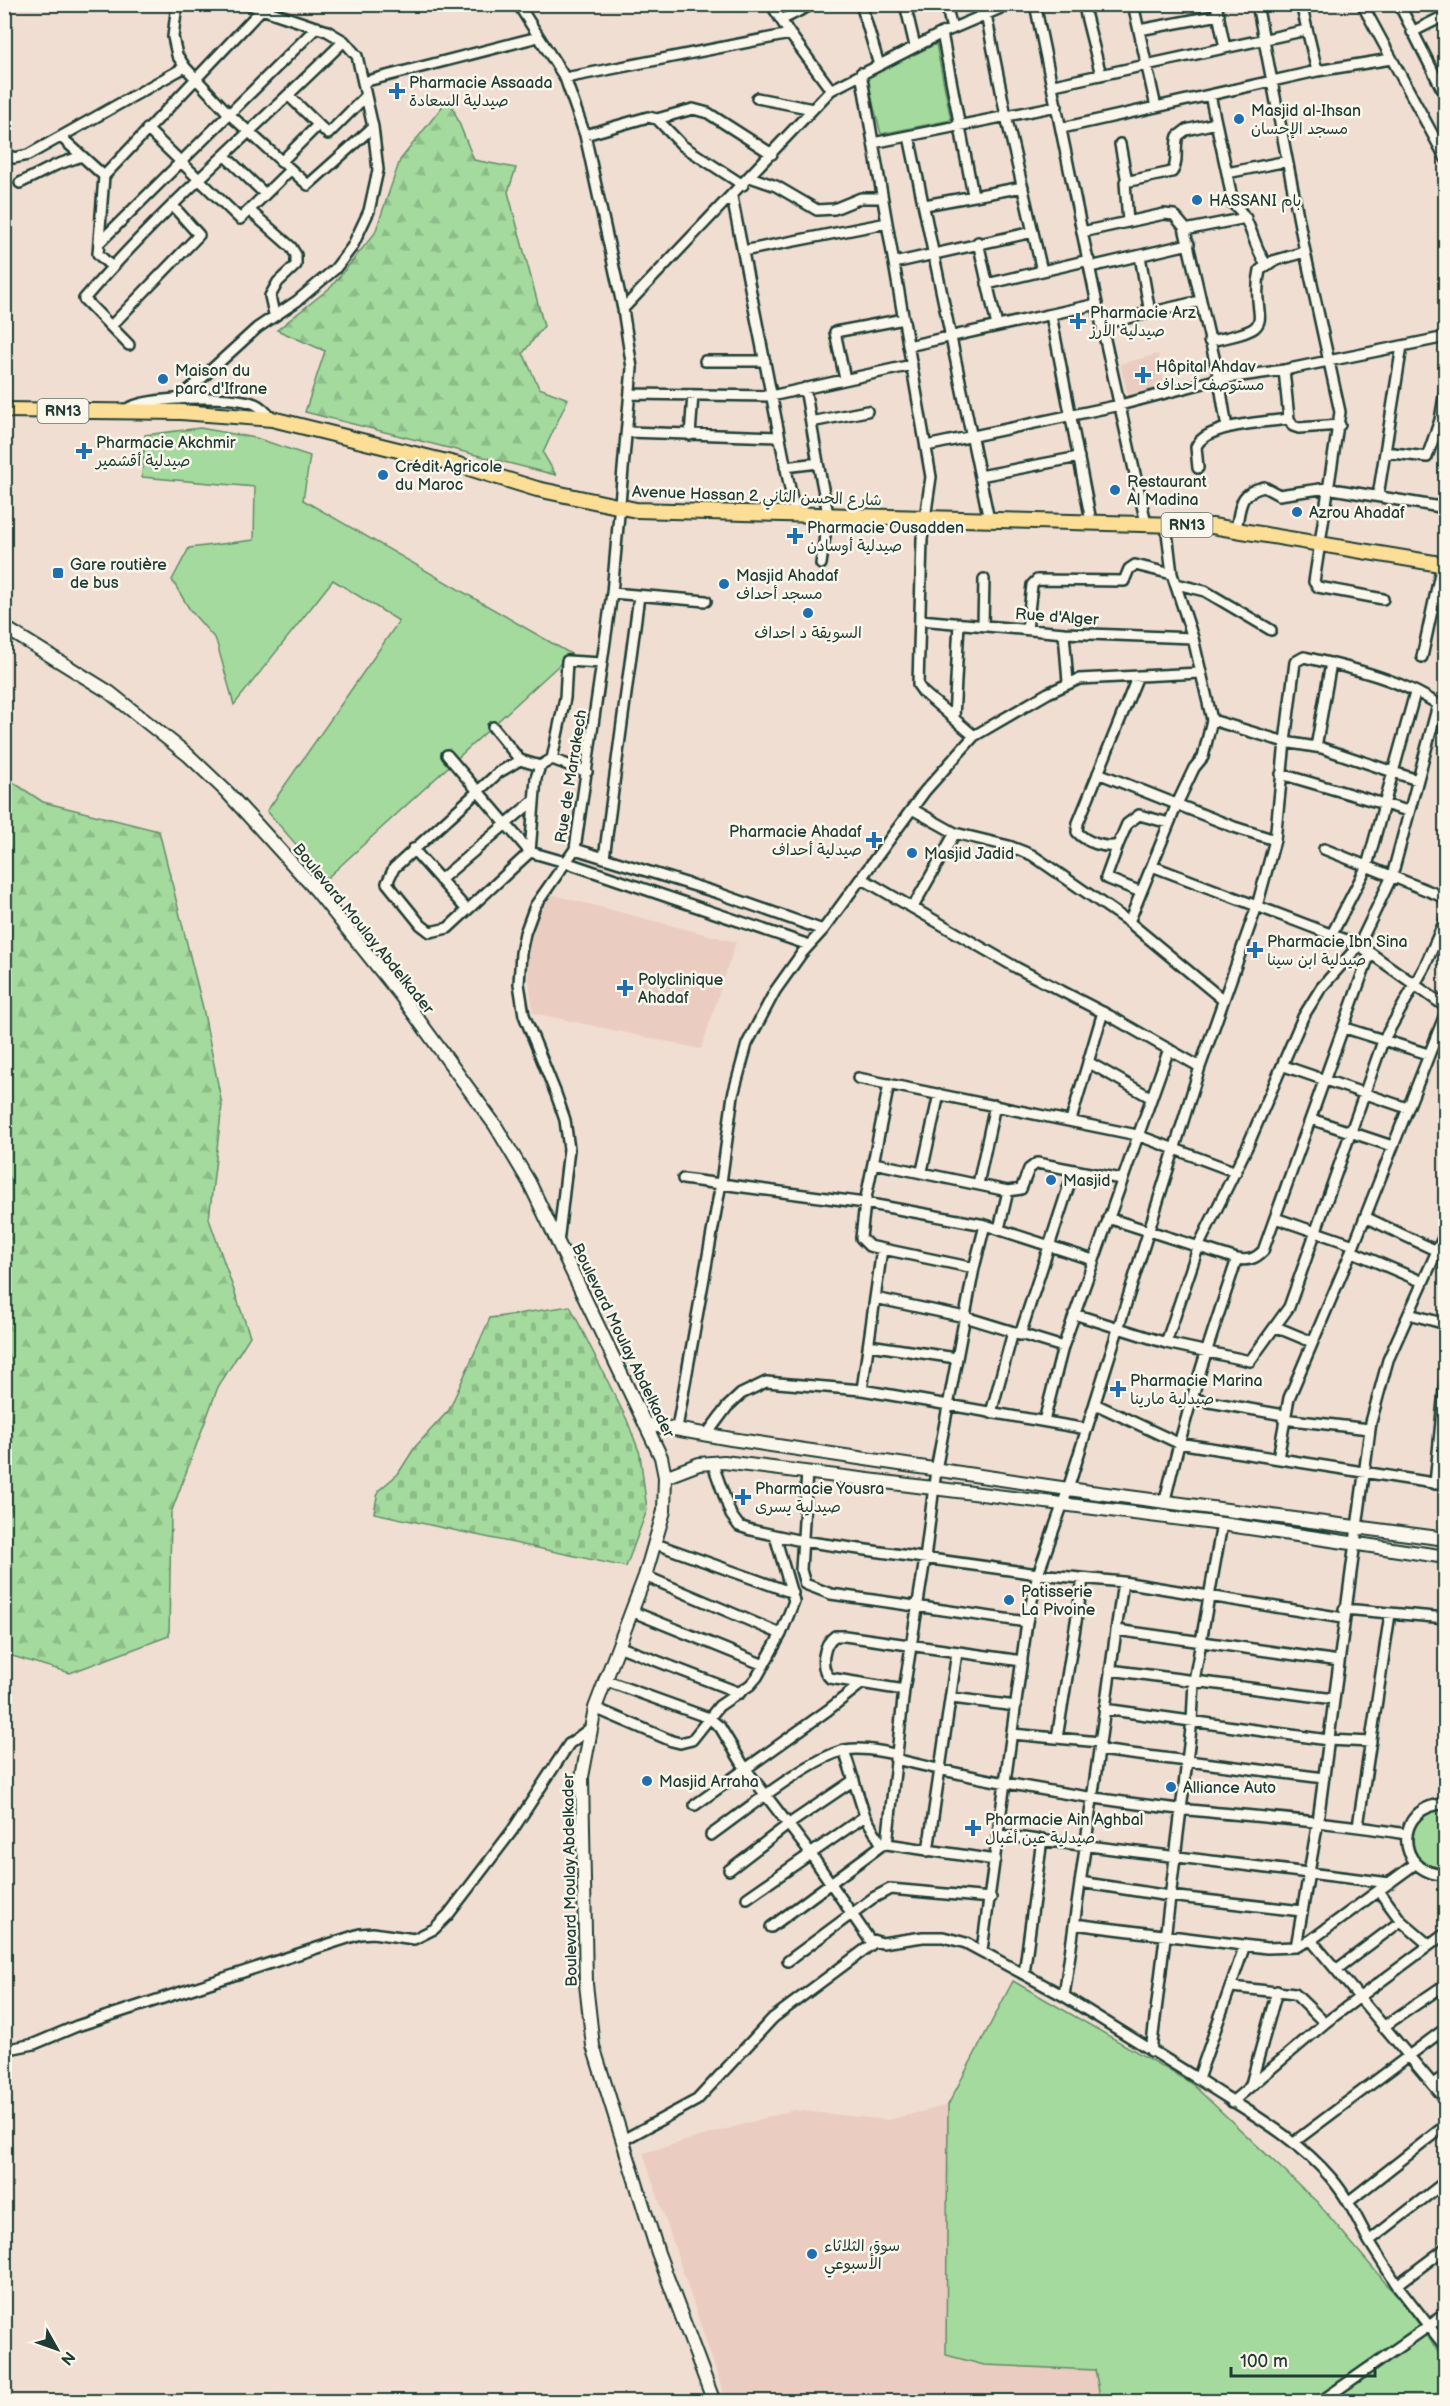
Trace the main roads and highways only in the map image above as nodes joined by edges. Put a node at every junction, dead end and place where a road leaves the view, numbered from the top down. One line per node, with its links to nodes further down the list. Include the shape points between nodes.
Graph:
1 (4, 410): 2 (main road, Avenue Hassan 2 شارع الحسن الثاني / RN13, via 181,412 272,419 620,507 1166,524 1236,529)
2 (1444, 565)

